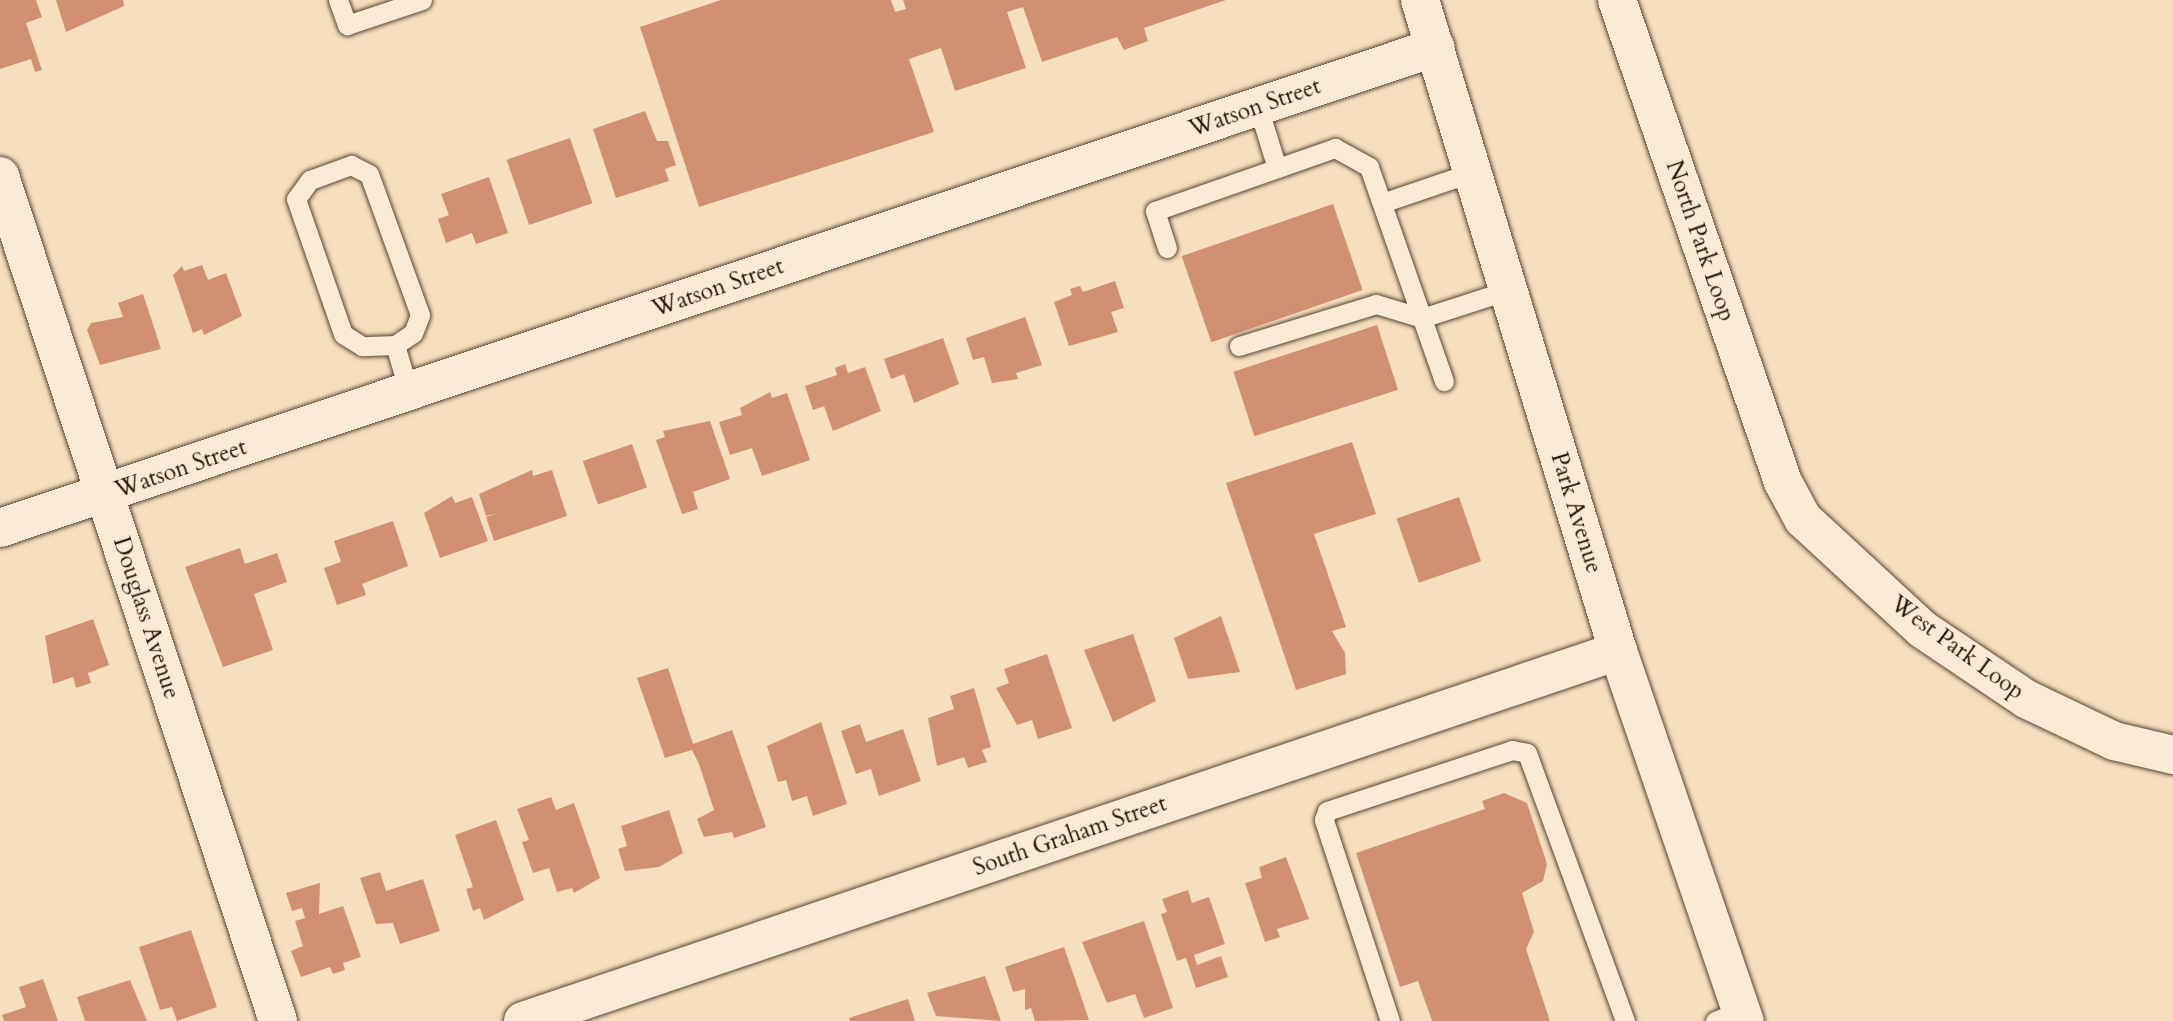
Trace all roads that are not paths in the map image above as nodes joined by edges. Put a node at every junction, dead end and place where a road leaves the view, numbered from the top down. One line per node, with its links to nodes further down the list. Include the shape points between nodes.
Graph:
1 (338, 0): 2 (lane, via 347,25)
2 (422, 0)
3 (1419, 0): 5 (street, Park Avenue)
4 (1617, 0): 18 (street, North Park Loop)
5 (1436, 47): 6 (street, Watson Street); 8 (street, Park Avenue)
6 (1258, 107): 7 (lane); 17 (street, Watson Street)
7 (1277, 168): 10 (lane, via 1335,148 1369,167); 11 (lane, via 1155,211)
8 (1473, 172): 10 (lane); 12 (street, Park Avenue)
9 (0, 176): 19 (street, Douglass Avenue)
10 (1382, 203): 13 (lane)
11 (1167, 247)
12 (1508, 290): 13 (lane); 21 (street, Park Avenue)
13 (1422, 318): 15 (lane, via 1376,304); 16 (lane)
14 (396, 345): 14 (lane, via 413,333 421,315 369,174 351,165 310,180 296,199 343,334 362,346); 17 (lane)
15 (1238, 346)
16 (1444, 381)
17 (409, 392): 19 (street, Watson Street)
18 (1783, 482): 22 (street, West Park Loop, via 1803,519 1922,629 2026,699 2115,741)
19 (106, 494): 20 (street, Watson Street); 24 (street, Douglass Avenue)
20 (0, 528)
21 (1618, 651): 23 (street, Park Avenue); 25 (street, South Graham Street)
22 (2173, 755)
23 (1734, 1017)
24 (278, 1021)
25 (523, 1021)
26 (1390, 1021): 27 (lane, via 1324,820 1327,811 1512,750 1527,753)
27 (1625, 1021)

